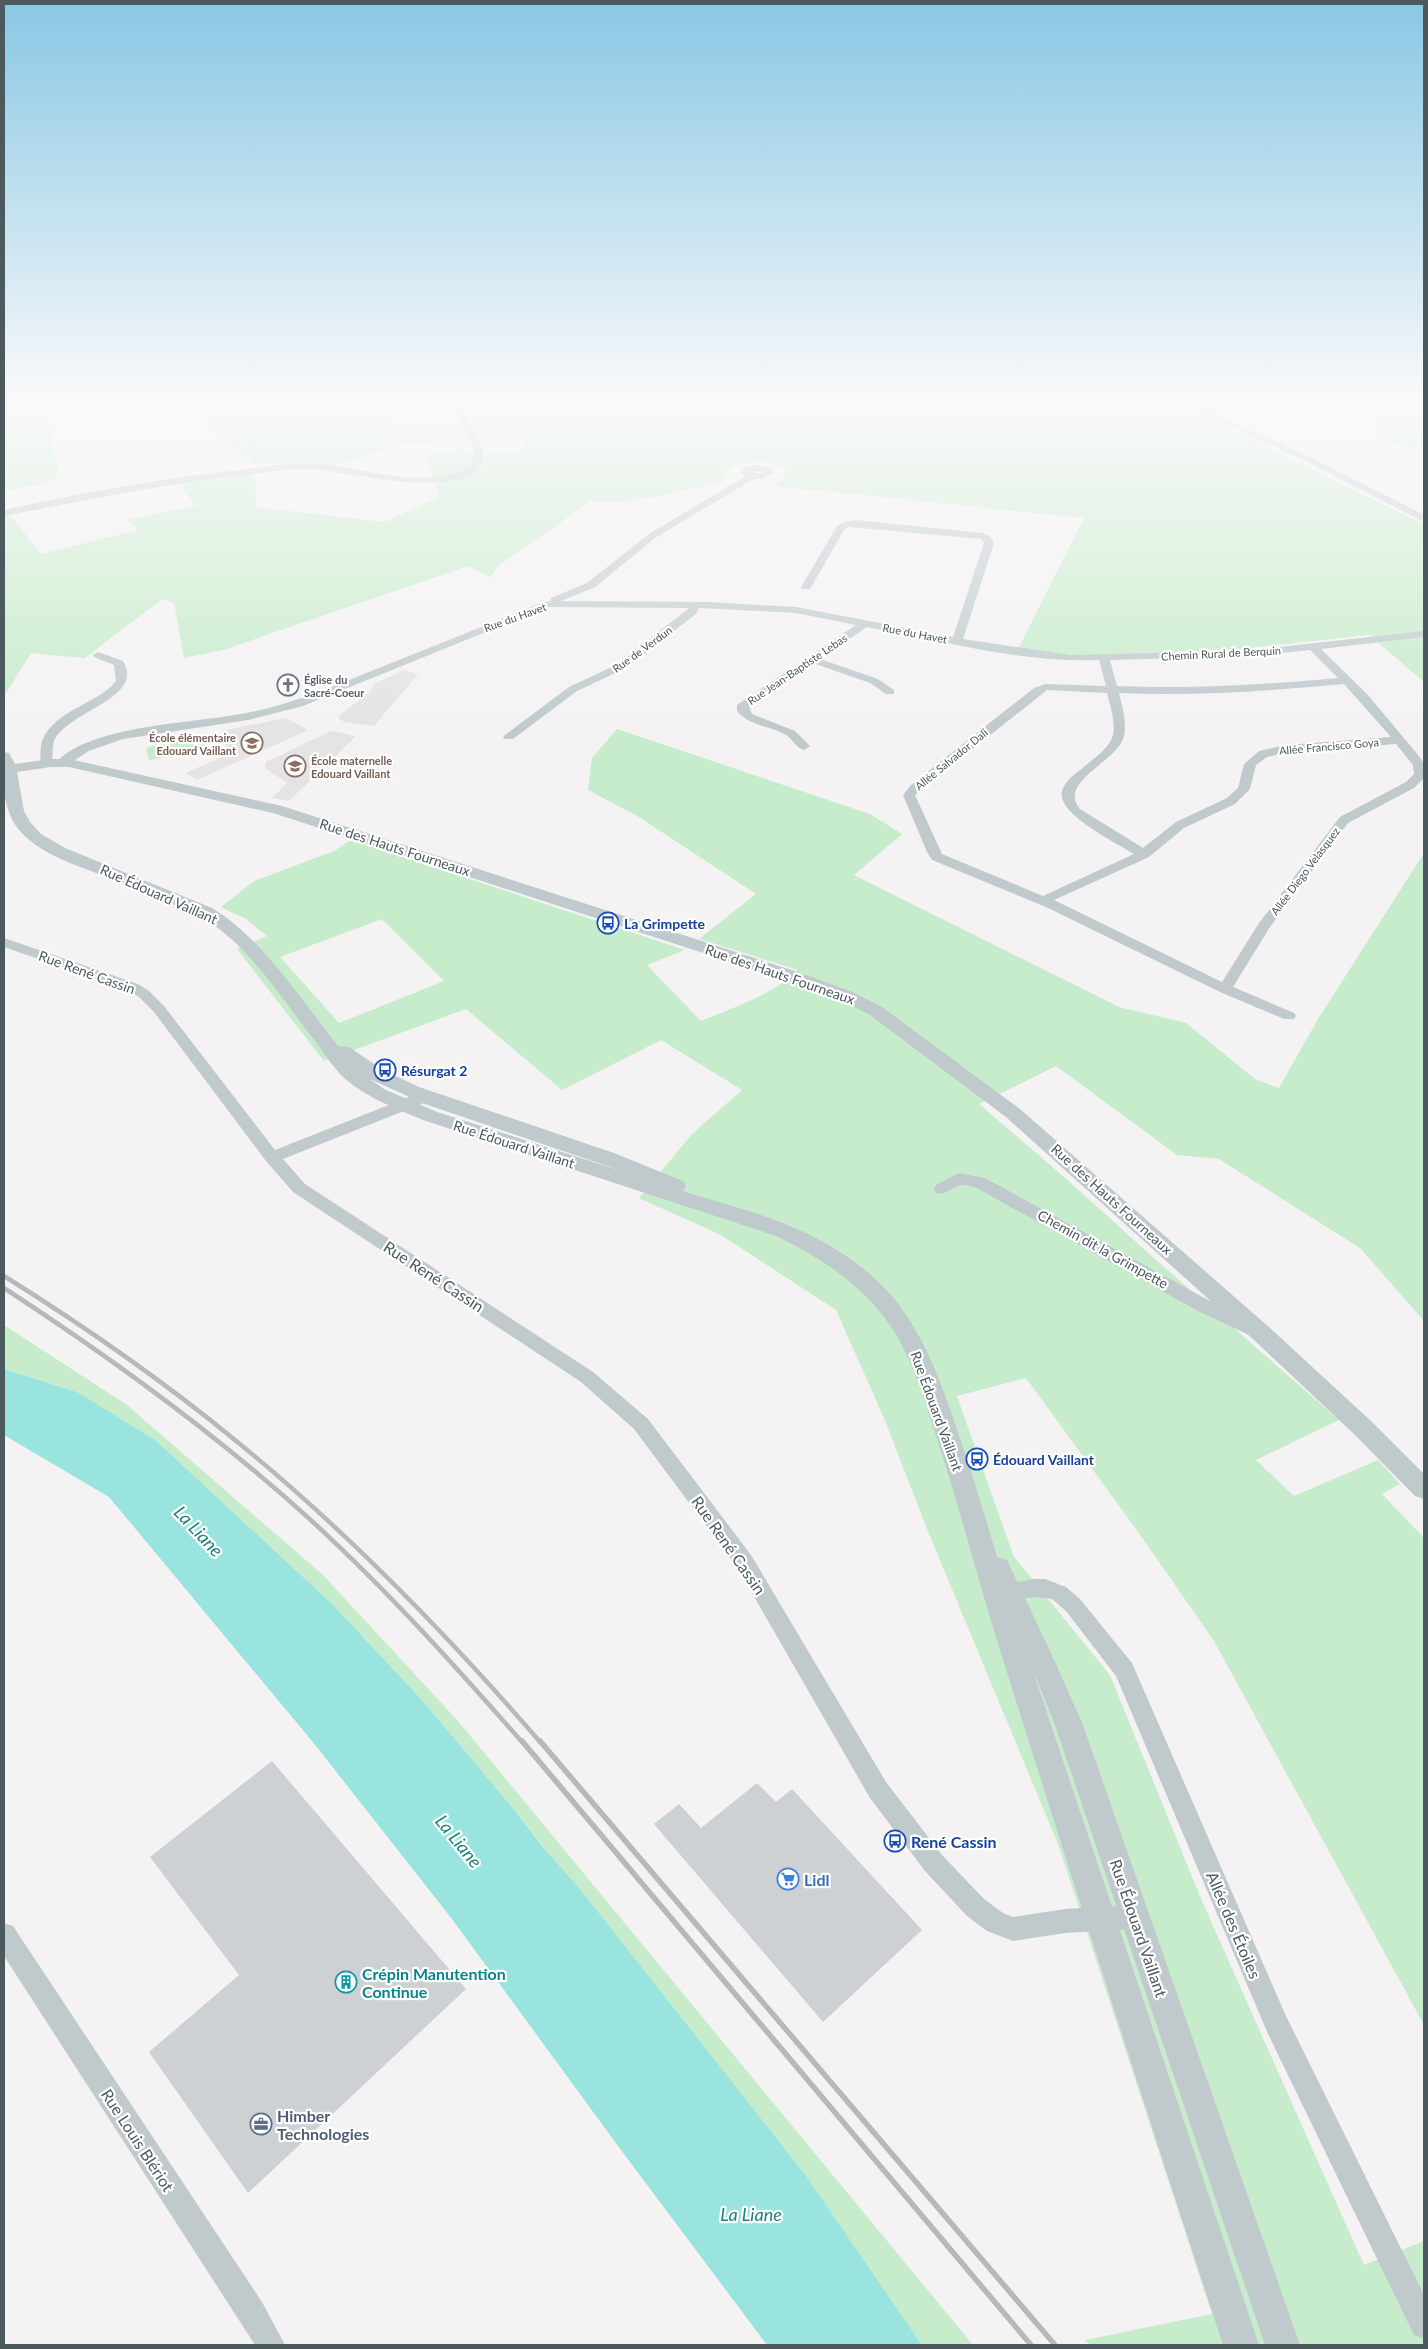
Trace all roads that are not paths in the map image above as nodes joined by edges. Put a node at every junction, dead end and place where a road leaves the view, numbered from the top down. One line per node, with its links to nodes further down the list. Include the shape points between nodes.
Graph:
1 (26, 509): 4 (street)
2 (698, 509): 7 (street, via 652,536 591,585)
3 (1404, 509): 5 (street)
4 (4, 513)
5 (1424, 519)
6 (806, 587): 11 (street, via 840,528 847,524 983,536 989,543)
7 (547, 604): 8 (street, Rue du Havet); 24 (street, Rue du Havet, via 298,704 268,712 117,736 91,745)
8 (695, 605): 9 (street, Rue du Havet, via 796,610); 20 (street, Rue de Verdun, via 692,612 622,666 573,689)
9 (866, 623): 11 (street, Rue du Havet); 16 (street, Rue Jean-Baptiste Lebas)
10 (1424, 634): 12 (street, Chemin Rural de Berquin)
11 (957, 641): 13 (street, Rue du Havet)
12 (1312, 647): 15 (street, Chemin Rural de Berquin, via 1238,654); 17 (street, Allée Diego Velasquez)
13 (1018, 652): 15 (street, Chemin Rural de Berquin)
14 (98, 654): 25 (street, via 119,663 122,681 114,692 64,721 48,741)
15 (1104, 658): 18 (street)
16 (811, 659): 19 (street, via 874,681); 22 (street, Rue Jean-Baptiste Lebas, via 742,708 752,718 791,733)
17 (1347, 680): 18 (street, Allée Salvador Dali, via 1260,688 1154,692); 21 (street, Allée Diego Velasquez)
18 (1112, 690): 26 (street, via 1119,726 1118,739 1072,784 1067,796 1076,812); 27 (street, Allée Salvador Dali, via 1041,688 909,796 937,857)
19 (890, 692)
20 (510, 737)
21 (1399, 740): 26 (street, Allée Francisco Goya, via 1286,749 1263,754 1250,764 1245,786 1238,796 1180,825); 29 (street, Allée Diego Velasquez, via 1419,765 1419,778 1410,786 1344,820 1264,926)
22 (804, 746)
23 (7, 763): 25 (street, Rue des Hauts Fourneaux); 31 (street, Rue Édouard Vaillant, via 16,811 35,837 59,851 206,912 222,922 249,947)
24 (62, 763): 25 (street, Rue des Hauts Fourneaux); 37 (street, Rue des Hauts Fourneaux, via 280,810 792,976 858,1001 897,1025 1013,1113)
25 (46, 764)
26 (1144, 854): 27 (street, Allée Francisco Goya)
27 (1042, 901): 29 (street, Allée Salvador Dali)
28 (4, 942): 34 (street, Rue René Cassin, via 125,984 144,994 159,1009)
29 (1225, 989): 30 (street, Allée Salvador Dali)
30 (1289, 1016)
31 (316, 1029): 32 (street, Rue Édouard Vaillant, via 371,1071); 33 (street, Rue Édouard Vaillant, via 349,1072 377,1093)
32 (424, 1097): 33 (street); 36 (street, Rue Édouard Vaillant, via 635,1167)
33 (402, 1106): 34 (street); 36 (street, Rue Édouard Vaillant, via 672,1196)
34 (272, 1157): 41 (street, Rue René Cassin, via 300,1188 586,1377 641,1424 744,1561 884,1799 979,1912 1000,1926 1015,1929)
35 (942, 1189): 37 (street, Chemin dit la Grimpette, via 959,1179 979,1182 1204,1306)
36 (739, 1214): 39 (street, Rue Édouard Vaillant, via 824,1251 859,1278 896,1317 925,1371)
37 (1262, 1334): 38 (street, Rue des Hauts Fourneaux)
38 (1424, 1490)
39 (1002, 1594): 40 (street, Rue Édouard Vaillant, via 1070,1725); 41 (street, Rue Édouard Vaillant); 43 (street, Allée des Étoiles, via 1045,1588 1059,1593 1073,1605 1124,1670 1277,2025)
40 (1135, 1917): 41 (street, Rue René Cassin); 46 (street, Rue Édouard Vaillant)
41 (1101, 1919): 44 (street, Rue Édouard Vaillant)
42 (4, 1935): 45 (street, Rue Louis Blériot)
43 (1424, 2325)
44 (1238, 2338)
45 (271, 2345)
46 (1283, 2345)

